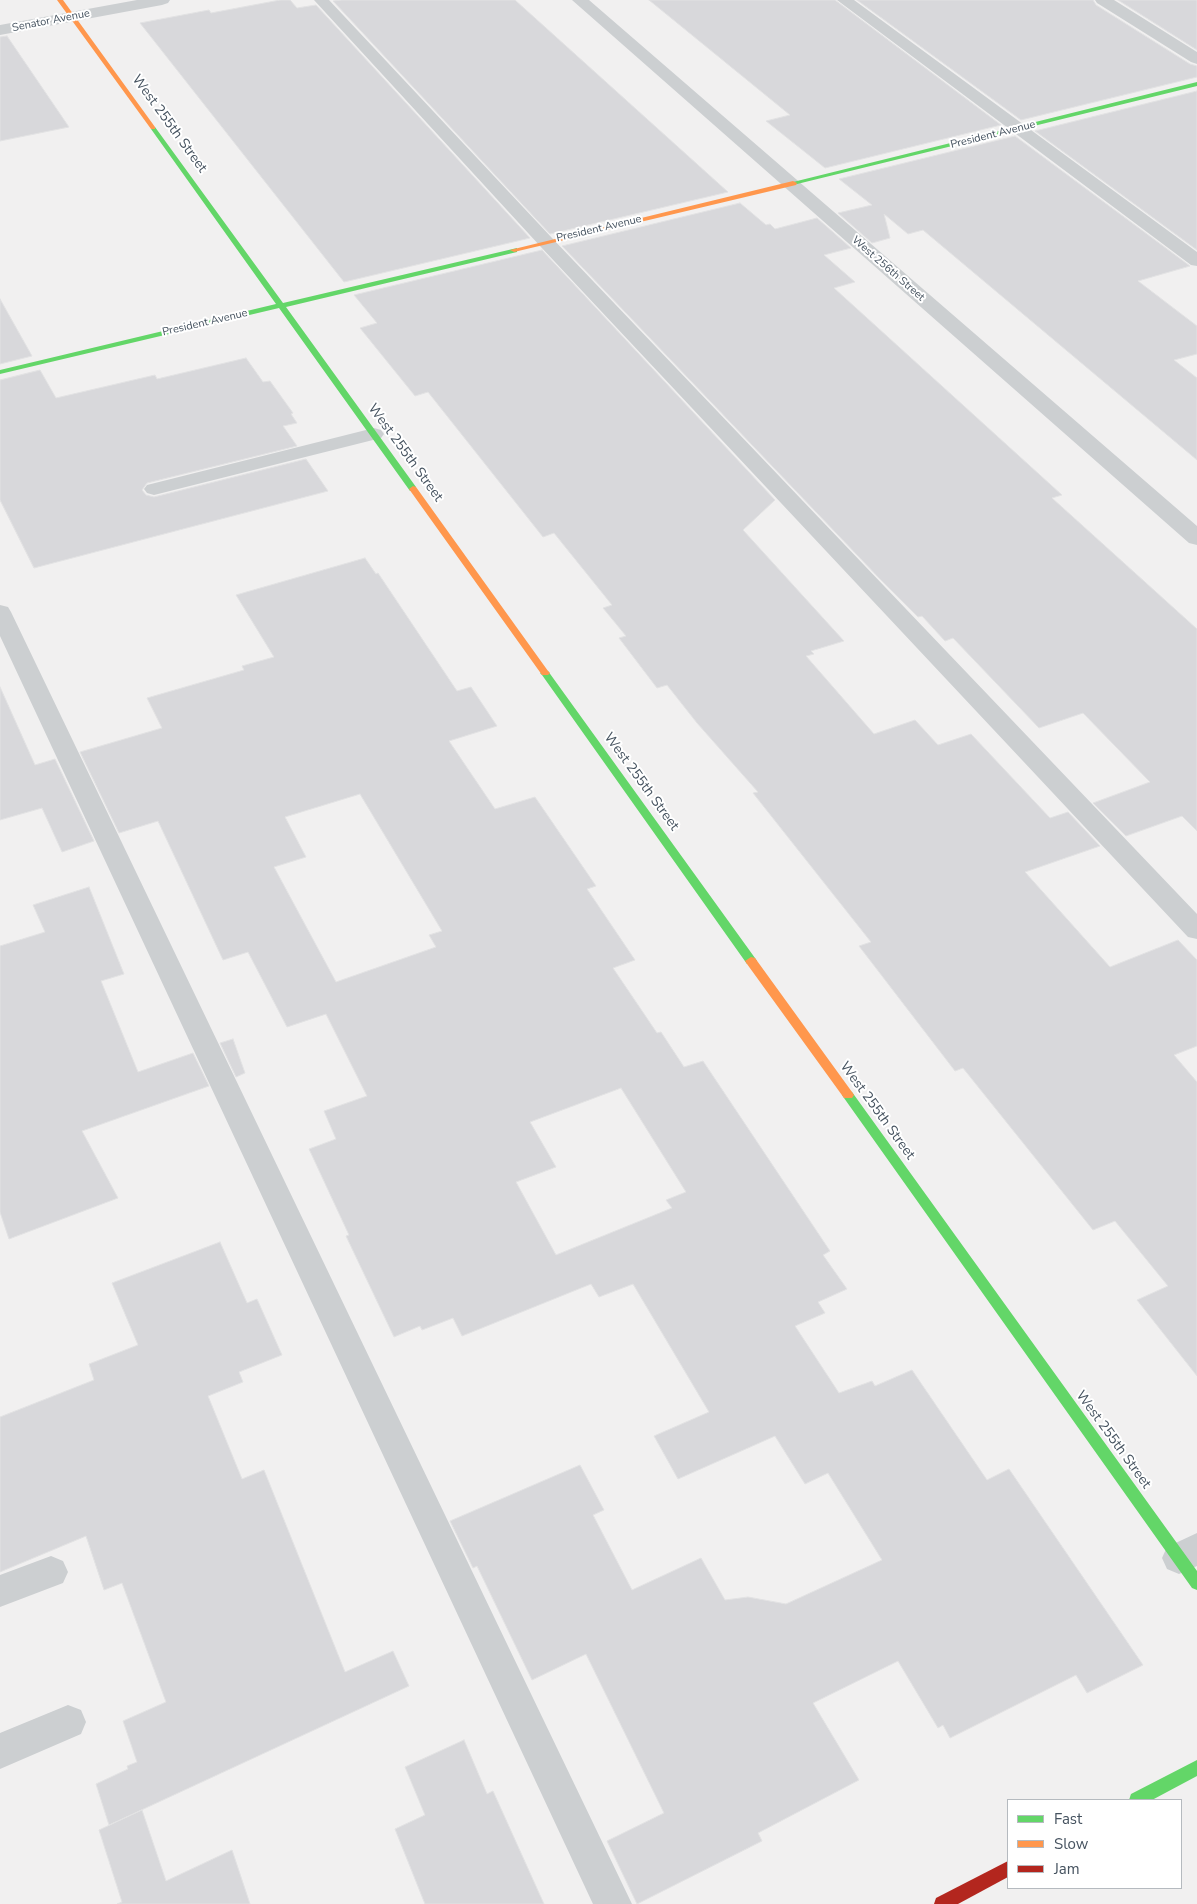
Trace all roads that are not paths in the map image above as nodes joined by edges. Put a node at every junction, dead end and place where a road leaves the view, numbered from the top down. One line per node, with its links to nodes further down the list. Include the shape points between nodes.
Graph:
1 (60, 0): 7 (street, West 255th Street)
2 (162, 0): 7 (street, Senator Avenue)
3 (321, 0): 13 (lane)
4 (580, 0): 12 (street, West 256th Street)
5 (844, 0): 11 (lane)
6 (1103, 0): 9 (street)
7 (72, 17): 8 (street, Senator Avenue); 15 (street, West 255th Street)
8 (0, 30)
9 (1197, 59)
10 (1197, 84): 11 (street, President Avenue)
11 (1017, 129): 12 (street, President Avenue); 14 (lane)
12 (790, 184): 13 (street, President Avenue); 19 (street, West 256th Street)
13 (546, 242): 15 (street, President Avenue); 21 (lane)
14 (1197, 261)
15 (281, 305): 16 (street, President Avenue); 17 (street, West 255th Street)
16 (0, 372)
17 (374, 434): 18 (lane); 22 (street, West 255th Street)
18 (154, 488)
19 (1197, 538)
20 (0, 612): 30 (lane)
21 (1197, 930)
22 (1191, 1563)
23 (51, 1572): 24 (lane)
24 (0, 1591)
25 (68, 1722): 26 (lane)
26 (0, 1752)
27 (1197, 1768): 28 (street)
28 (1139, 1799)
29 (1007, 1870): 31 (street)
30 (613, 1904)
31 (942, 1904)

